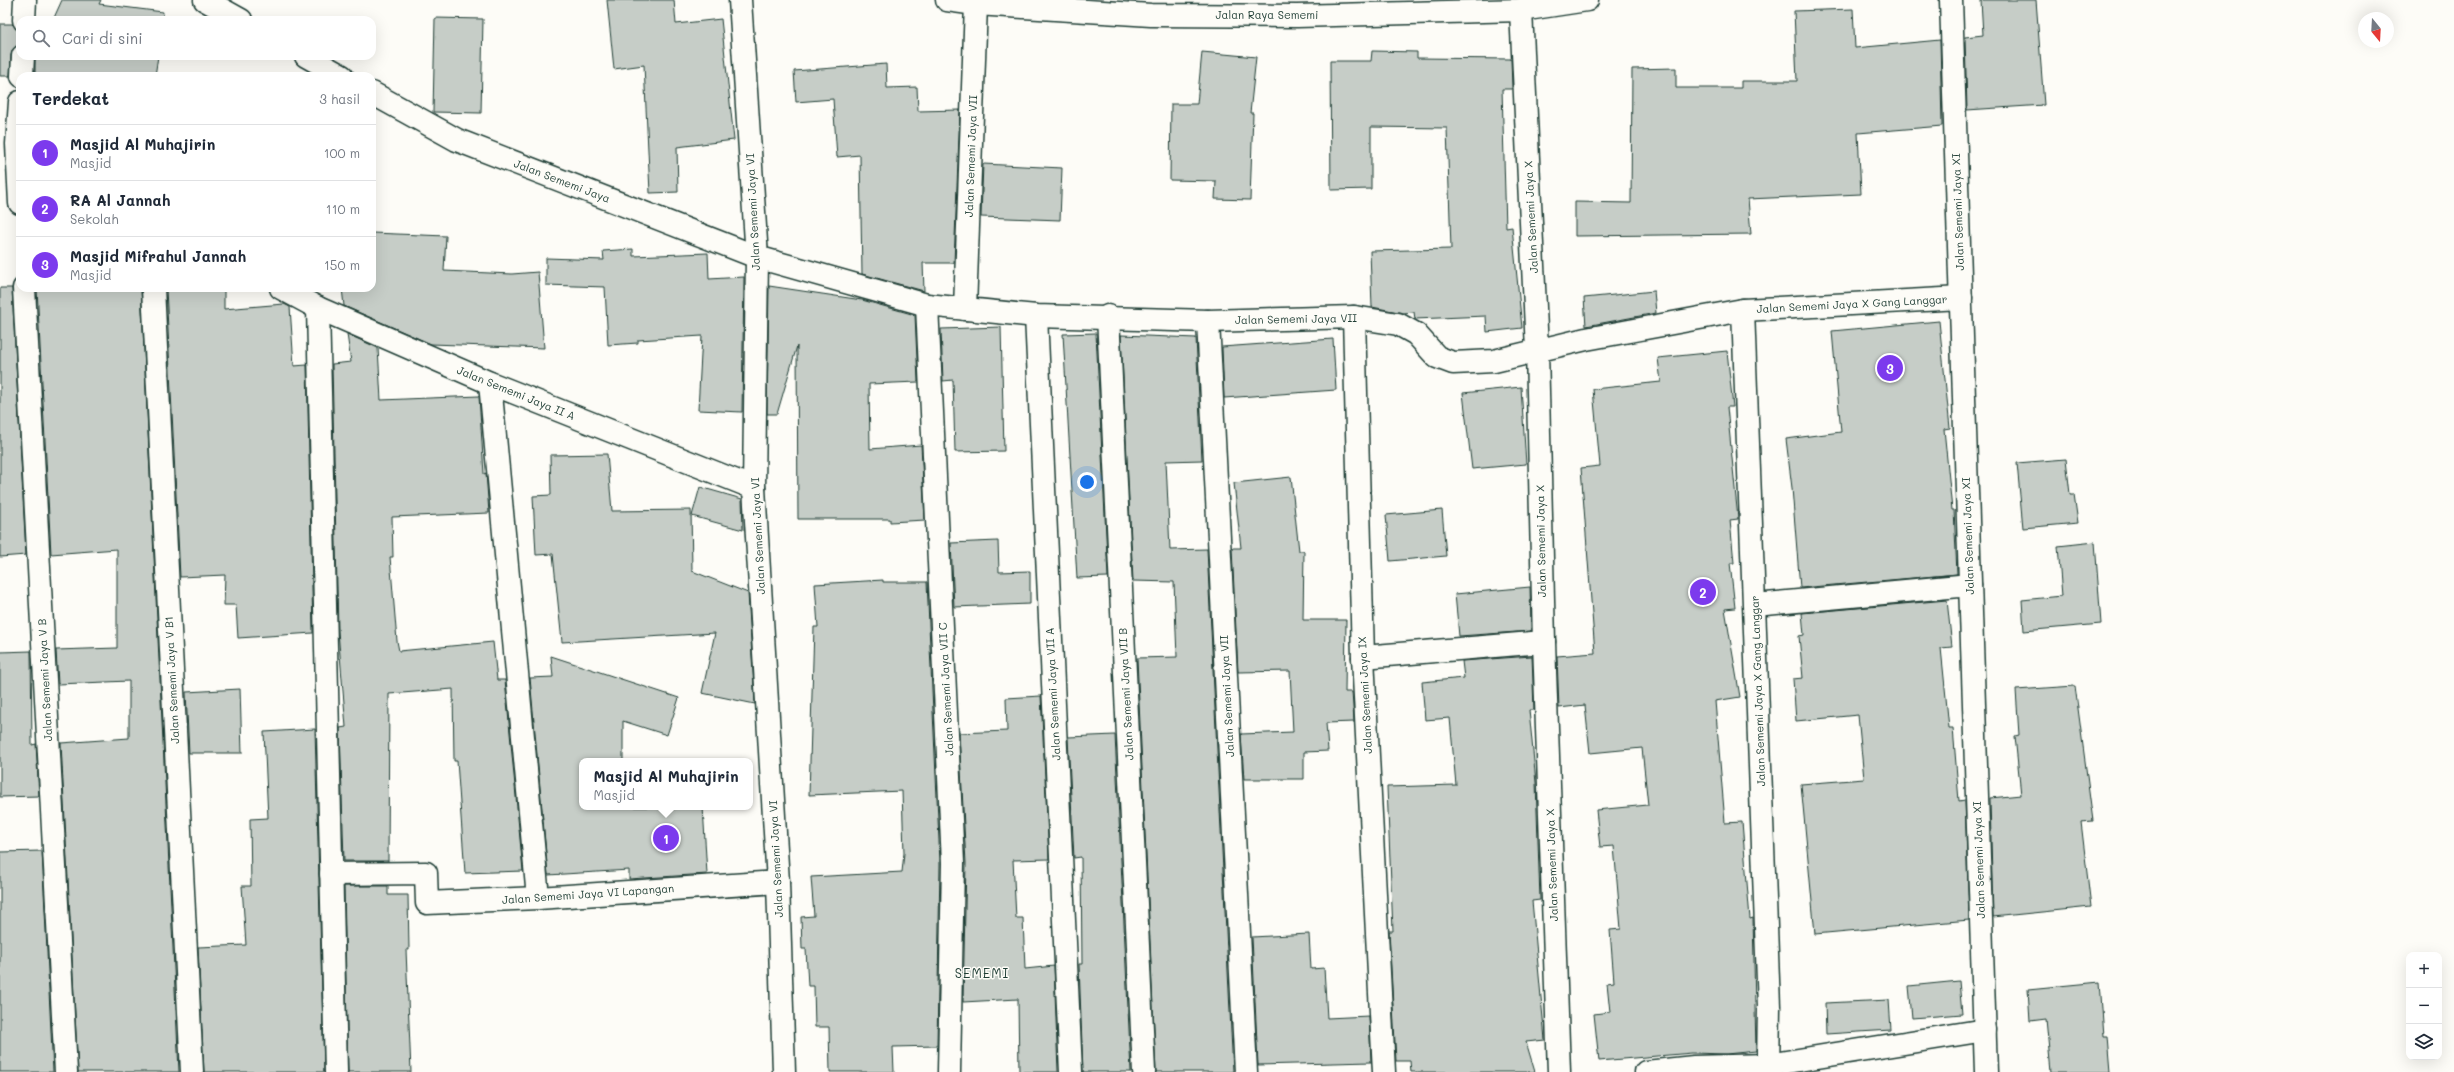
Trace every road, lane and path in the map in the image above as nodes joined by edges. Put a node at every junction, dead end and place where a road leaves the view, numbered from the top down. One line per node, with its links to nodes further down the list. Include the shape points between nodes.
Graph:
1 (25, 0): 9 (street)
2 (205, 0): 10 (street)
3 (740, 0): 19 (street, Jalan Sememi Jaya VI)
4 (946, 0): 7 (street, Jalan Raya Sememi)
5 (1587, 0): 8 (street, Jalan Raya Sememi)
6 (1951, 0): 23 (street, Jalan Sememi Jaya XI)
7 (976, 4): 8 (street, Jalan Raya Sememi, via 1151,15 1297,16); 26 (street, Jalan Sememi Jaya VII)
8 (1521, 10): 32 (street, Jalan Sememi Jaya X)
9 (24, 16)
10 (234, 16)
11 (23, 60): 13 (street)
12 (313, 60): 14 (street)
13 (22, 72)
14 (335, 72)
15 (376, 95): 19 (street, Jalan Sememi Jaya, via 457,140)
16 (16, 122): 17 (street)
17 (12, 142): 18 (street)
18 (16, 172)
19 (757, 257): 24 (street, Jalan Sememi Jaya); 34 (street, Jalan Sememi Jaya VI)
20 (24, 292): 44 (street, Jalan Sememi Jaya V B)
21 (153, 292): 45 (street, Jalan Sememi Jaya V B1)
22 (288, 292): 25 (street, Jalan Sememi Jaya II A)
23 (1961, 298): 27 (street, Jalan Sememi Jaya X Gang Langgar); 35 (street, Jalan Sememi Jaya XI)
24 (927, 305): 26 (street, Jalan Sememi Jaya VII); 48 (street, Jalan Sememi Jaya VII C, via 953,863)
25 (318, 308): 33 (street, Jalan Sememi Jaya II A); 39 (street)
26 (965, 309): 28 (street, Jalan Sememi Jaya VII)
27 (1743, 310): 32 (street, Jalan Sememi Jaya X Gang Langgar); 36 (street, Jalan Sememi Jaya X Gang Langgar)
28 (1036, 316): 29 (street, Jalan Sememi Jaya VII); 49 (street, Jalan Sememi Jaya VII A)
29 (1108, 316): 31 (street, Jalan Sememi Jaya VII); 50 (street, Jalan Sememi Jaya VII B)
30 (1354, 317): 31 (street, Jalan Sememi Jaya VII); 32 (street, Jalan Sememi Jaya VII, via 1398,324 1416,334 1436,357 1453,363 1494,361); 38 (street, Jalan Sememi Jaya IX)
31 (1208, 320): 51 (street, Jalan Sememi Jaya VII)
32 (1537, 350): 37 (street, Jalan Sememi Jaya X)
33 (490, 383): 34 (street, Jalan Sememi Jaya II A); 41 (street)
34 (754, 488): 40 (street, Jalan Sememi Jaya VI)
35 (1970, 585): 36 (street); 42 (street, Jalan Sememi Jaya XI)
36 (1755, 605): 43 (street, Jalan Sememi Jaya X Gang Langgar, via 1769,1007)
37 (1544, 642): 38 (street); 53 (street, Jalan Sememi Jaya X)
38 (1363, 657): 52 (street, Jalan Sememi Jaya IX)
39 (331, 874): 41 (street, Jalan Sememi Jaya VI Lapangan, via 426,874 427,903); 46 (street)
40 (778, 882): 41 (street, Jalan Sememi Jaya VI Lapangan); 47 (street, Jalan Sememi Jaya VI)
41 (538, 898)
42 (1985, 1030): 43 (street); 55 (street, Jalan Sememi Jaya XI)
43 (1768, 1069): 54 (street, via 1694,1067)
44 (66, 1072)
45 (192, 1072)
46 (336, 1072)
47 (784, 1072)
48 (949, 1072)
49 (1071, 1072)
50 (1144, 1072)
51 (1246, 1072)
52 (1384, 1072)
53 (1559, 1072)
54 (1646, 1072)
55 (1986, 1072)

